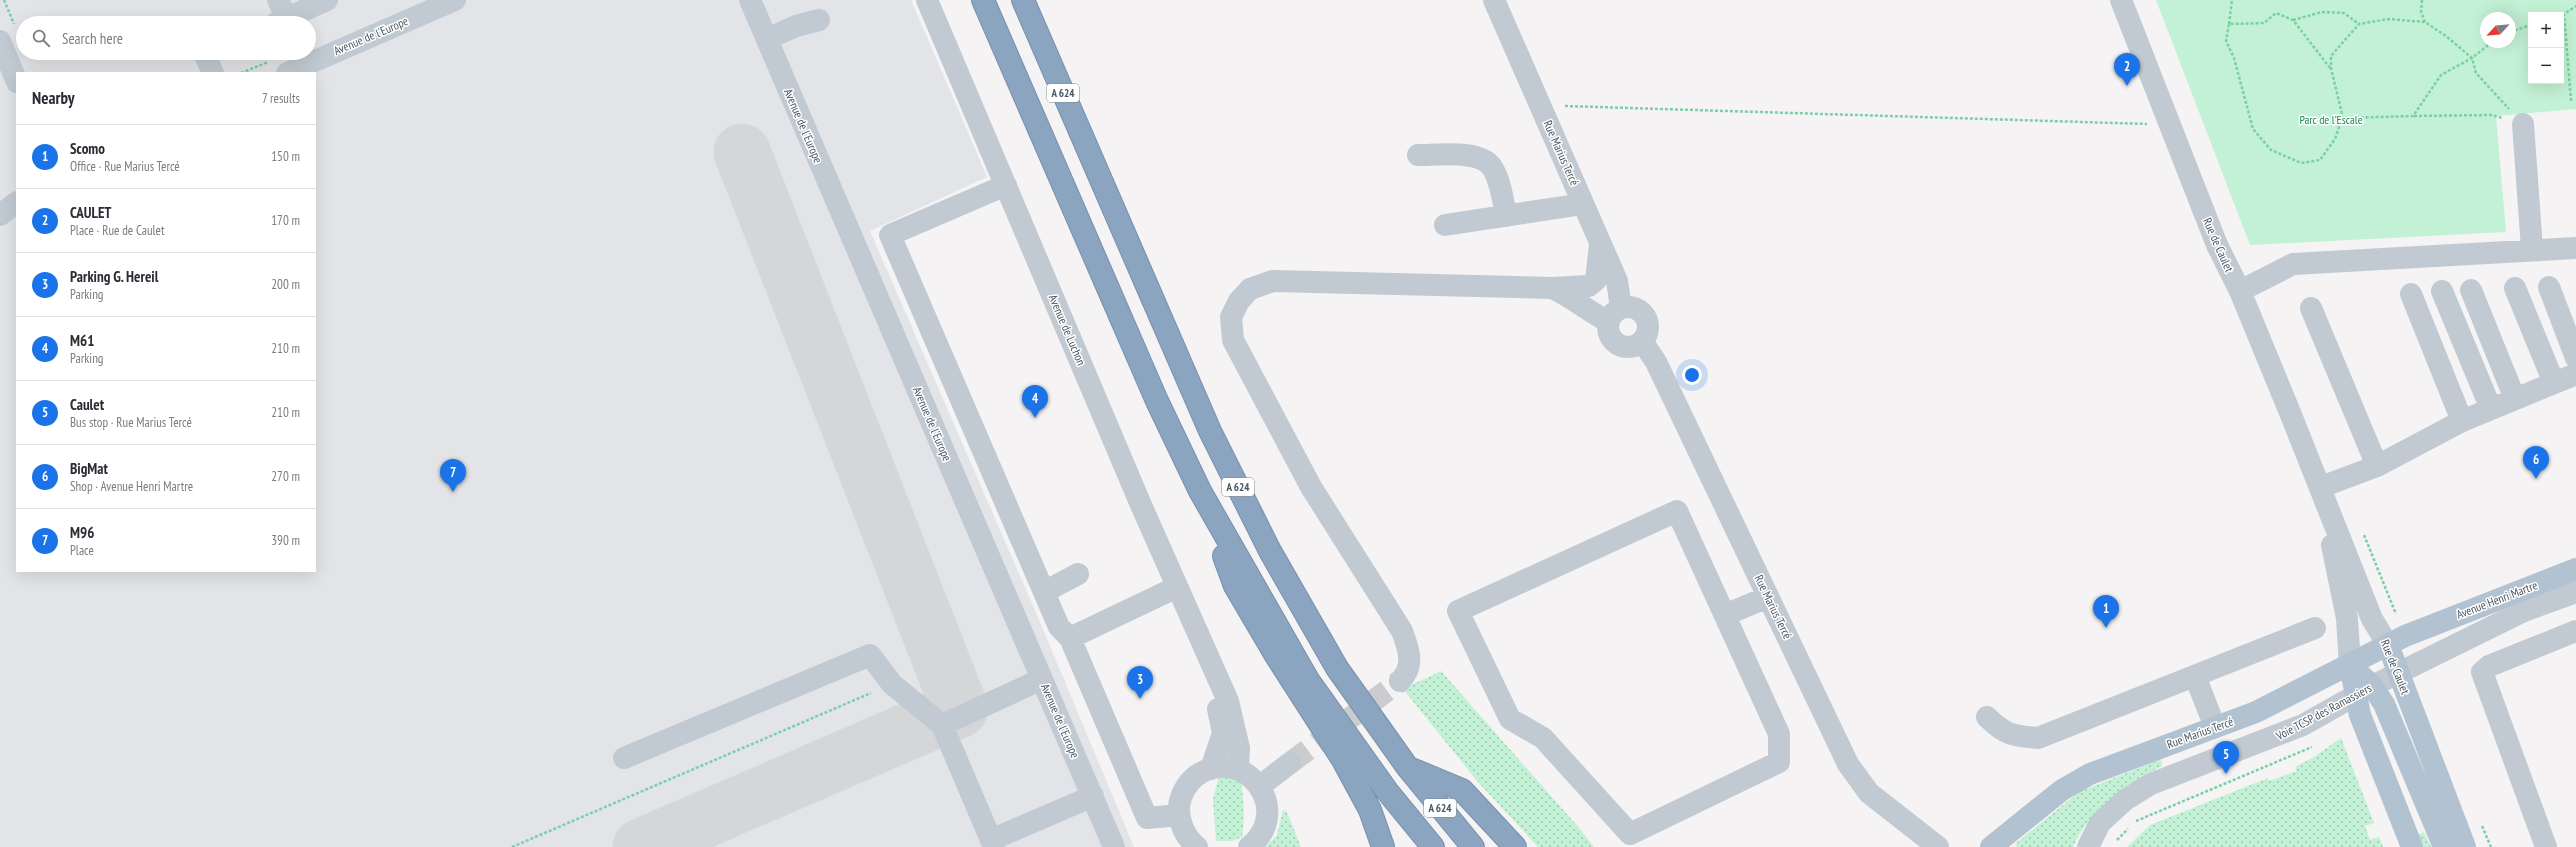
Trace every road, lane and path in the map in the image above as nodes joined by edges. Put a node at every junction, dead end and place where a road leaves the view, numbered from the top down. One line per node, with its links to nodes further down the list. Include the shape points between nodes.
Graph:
1 (327, 0): 12 (street)
2 (455, 0): 24 (street, Avenue de l'Europe)
3 (750, 0): 21 (street, Avenue de l'Europe)
4 (927, 0): 38 (street, Avenue de Luchon)
5 (983, 0): 65 (highway, A 624, via 1154,394)
6 (1023, 0): 92 (highway, A 624, via 1210,431 1263,537 1337,668)
7 (1494, 0): 32 (street, Rue Marius Tercé)
8 (2121, 0): 36 (street, Rue de Caulet)
9 (2232, 0): 17 (path)
10 (2422, 0): 16 (path, via 2421,12)
11 (2576, 6): 13 (path)
12 (280, 14)
13 (2564, 14): 31 (path)
14 (819, 20): 21 (street, via 796,26)
15 (2293, 20): 17 (path, via 2276,13 2264,23); 18 (path, via 2322,12 2344,12); 28 (path)
16 (2425, 22): 18 (path, via 2388,19); 25 (path)
17 (2229, 24): 34 (path, via 2226,41 2234,58 2253,129 2271,150 2301,163 2320,160 2334,139)
18 (2359, 24): 28 (path, via 2332,56)
19 (2528, 26): 20 (path)
20 (2516, 30)
21 (767, 39): 82 (street, Avenue de l'Europe)
22 (0, 41): 29 (street)
23 (2484, 48): 25 (path)
24 (316, 53)
25 (2472, 58): 33 (path, via 2441,75); 35 (path, via 2476,73)
26 (297, 60): 27 (street, Avenue de l'Europe)
27 (281, 66): 30 (path)
28 (2330, 68): 34 (path)
29 (9, 71)
30 (247, 72)
31 (2571, 101)
32 (1543, 113): 36 (path, via 1558,106); 40 (street, Rue Marius Tercé)
33 (2413, 116): 34 (path); 35 (path, via 2492,115)
34 (2342, 118)
35 (2523, 124): 46 (street)
36 (2170, 125): 51 (street, Rue de Caulet, via 2217,245)
37 (1418, 155): 42 (street, via 1473,156 1486,160 1497,176)
38 (1006, 185): 68 (street, Avenue de Luchon); 69 (street, via 890,235)
39 (16, 203): 41 (street)
40 (1583, 204): 42 (street); 44 (street, Rue Marius Tercé)
41 (0, 215)
42 (1506, 216): 43 (street)
43 (1445, 225)
44 (1600, 242): 48 (street, via 1596,280 1589,286); 55 (street, Rue Marius Tercé, via 1617,281)
45 (2576, 248): 46 (street)
46 (2532, 249): 51 (street, via 2293,264)
47 (2549, 287): 57 (street)
48 (1552, 288): 55 (street, via 1567,295 1584,309); 83 (street, via 1273,281 1250,289 1239,301 1231,316 1233,340 1259,393 1311,487 1402,631 1411,656 1407,674)
49 (2515, 288): 59 (street)
50 (2471, 290): 60 (street)
51 (2240, 291): 64 (street, Rue de Caulet)
52 (2442, 291): 61 (street)
53 (2411, 294): 62 (street)
54 (2311, 308): 63 (street)
55 (1615, 315): 56 (street, Rue Marius Tercé, via 1608,331 1612,339 1626,347 1635,346); 56 (street, via 1636,308 1647,319 1648,327)
56 (1642, 341): 71 (street, Rue Marius Tercé, via 1656,362)
57 (2576, 358)
58 (2576, 374): 59 (street)
59 (2554, 383): 60 (street)
60 (2515, 399): 61 (street)
61 (2491, 409): 62 (street)
62 (2462, 421): 63 (street)
63 (2377, 466): 64 (street)
64 (2321, 487): 77 (street, Rue de Caulet, via 2372,619); 79 (street, Rue de Caulet, via 2347,618)
65 (1200, 491): 104 (highway, via 1235,586 1279,661 1344,760 1370,810); 105 (highway, A 624, via 1308,680 1387,791)
66 (2576, 569): 74 (main road, Avenue Henri Martre)
67 (1078, 574): 69 (street)
68 (1177, 587): 76 (street); 78 (street, Avenue de Luchon)
69 (1044, 592): 76 (street, via 1059,627)
70 (2576, 592): 80 (street, Voie TCSP des Ramassiers, via 2524,611)
71 (1768, 597): 72 (street); 108 (street, Rue Marius Tercé, via 1848,764 1869,793)
72 (1725, 615): 72 (street, via 1677,510 1458,611 1510,719 1543,738 1630,834 1779,762 1779,734)
73 (2315, 628): 81 (street)
74 (2418, 630): 77 (main road, Rue Marius Tercé)
75 (2576, 631): 114 (street, via 2489,666 2482,672)
76 (1070, 638): 97 (street, via 1147,818)
77 (2388, 645): 79 (main road, Rue Marius Tercé); 80 (main road, Rue de Caulet)
78 (1208, 659): 93 (street, via 1223,733); 94 (street, via 1228,701 1239,748)
79 (2350, 665): 85 (main road, Rue de Caulet); 88 (main road, Rue Marius Tercé, via 2256,712)
80 (2399, 674): 85 (street, Voie TCSP des Ramassiers); 113 (main road, Rue de Caulet)
81 (2195, 676): 86 (street, via 2038,738 2013,736 2000,729); 88 (street)
82 (1042, 679): 87 (street); 96 (street, Avenue de l'Europe)
83 (1400, 681)
84 (892, 684): 87 (street); 90 (street, via 870,655); 101 (path)
85 (2364, 691): 110 (street, Voie TCSP des Ramassiers, via 2275,738 2151,784 2124,800 2100,823); 111 (main road, Rue de Caulet, via 2360,715); 112 (main road, Rue de Caulet, via 2384,704)
86 (1987, 717)
87 (942, 725): 99 (street)
88 (2215, 727): 109 (main road, Rue Marius Tercé, via 2090,774 2062,790)
89 (2316, 744): 98 (path, via 2137,820)
90 (624, 758)
91 (1290, 763): 95 (street)
92 (1408, 768): 106 (highway, A 624); 107 (highway, via 1462,790)
93 (1211, 769): 94 (street); 97 (street, via 1201,773 1186,786 1179,805)
94 (1238, 769): 95 (street)
95 (1260, 786): 103 (street, via 1267,804 1268,816 1265,828 1257,841)
96 (1093, 796): 99 (street); 102 (street, Avenue de l'Europe)
97 (1179, 815): 100 (street, via 1185,834)
98 (2116, 842)
99 (993, 844)
100 (1193, 846)
101 (512, 847)
102 (1114, 847)
103 (1249, 847)
104 (1383, 847)
105 (1433, 847)
106 (1473, 847)
107 (1516, 847)
108 (1938, 847)
109 (1991, 847)
110 (2088, 847)
111 (2412, 847)
112 (2444, 847)
113 (2465, 847)
114 (2546, 847)

